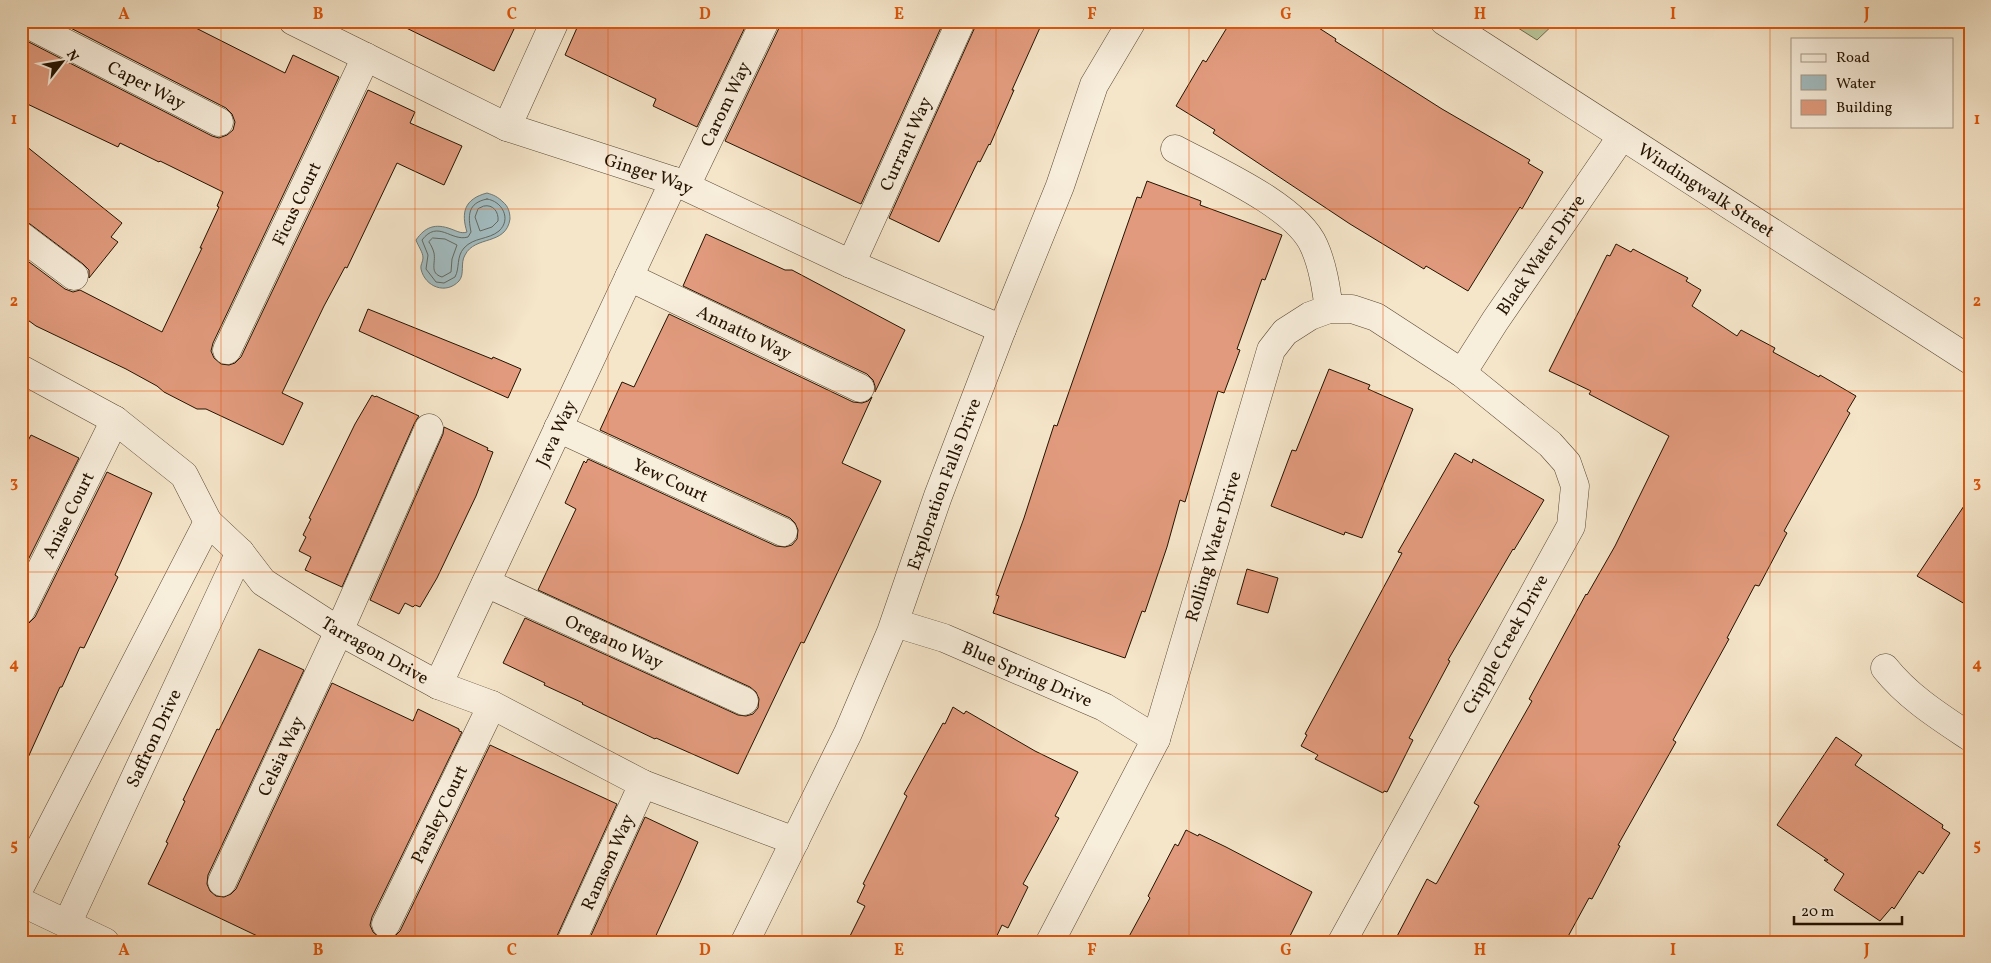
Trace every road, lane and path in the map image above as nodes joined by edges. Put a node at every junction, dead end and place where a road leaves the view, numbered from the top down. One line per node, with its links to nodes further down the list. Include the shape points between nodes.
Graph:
1 (22, 21): 9 (street, Caper Way)
2 (293, 21): 8 (street, Ginger Way)
3 (556, 21): 10 (street)
4 (765, 21): 13 (street, Carom Way)
5 (961, 21): 15 (street, Currant Way)
6 (1132, 21): 19 (street, Exploration Falls Drive, via 1094,85 1060,186)
7 (1444, 21): 11 (street, Windingwalk Street)
8 (366, 58): 10 (street, Ginger Way); 20 (street, Ficus Court)
9 (219, 122)
10 (507, 127): 13 (street, Ginger Way)
11 (1622, 136): 21 (street, Windingwalk Street); 23 (street, Black Water Drive)
12 (1175, 149): 18 (street, via 1264,197 1298,223 1314,245)
13 (680, 184): 15 (street, Ginger Way); 17 (street, Java Way)
14 (21, 236): 16 (street)
15 (851, 264): 19 (street, Ginger Way)
16 (74, 276)
17 (629, 277): 24 (street, Annatto Way); 27 (street, Java Way)
18 (1329, 309): 23 (street, Rolling Water Drive, via 1352,309 1376,317); 40 (street, Rolling Water Drive, via 1284,332 1271,350)
19 (1002, 329): 33 (street, Exploration Falls Drive)
20 (227, 350)
21 (1970, 360)
22 (21, 369): 25 (street, Tarragon Drive)
23 (1462, 373): 52 (street, Cripple Creek Drive, via 1550,444 1567,462 1575,486 1570,526)
24 (860, 388)
25 (115, 420): 28 (street, Tarragon Drive, via 184,475); 32 (street, Anise Court)
26 (429, 428): 34 (street)
27 (558, 428): 29 (street, Yew Court); 31 (street, Java Way)
28 (208, 522): 30 (street, Tarragon Drive); 44 (street)
29 (783, 532)
30 (240, 552): 34 (street, Tarragon Drive, via 263,582); 46 (street, Saffron Drive)
31 (486, 583): 36 (street, Java Way); 37 (street, Oregano Way)
32 (21, 610)
33 (894, 623): 40 (street, Blue Spring Drive, via 944,638 1104,707); 42 (street, Exploration Falls Drive, via 848,733)
34 (339, 631): 36 (street, Tarragon Drive); 43 (street, Celsia Way)
35 (1885, 668): 39 (street, via 1898,684 1928,709)
36 (438, 685): 38 (street, Tarragon Drive)
37 (744, 701)
38 (492, 705): 41 (street, Tarragon Drive); 47 (street, Parsley Court)
39 (1970, 738)
40 (1156, 739): 51 (street, Rolling Water Drive)
41 (643, 784): 42 (street, Tarragon Drive); 49 (street, Ramson Way)
42 (796, 841): 50 (street, Exploration Falls Drive)
43 (222, 882)
44 (21, 885)
45 (21, 902): 46 (street)
46 (67, 924): 48 (street)
47 (386, 924)
48 (105, 942)
49 (571, 942)
50 (745, 942)
51 (1050, 942)
52 (1342, 942)

